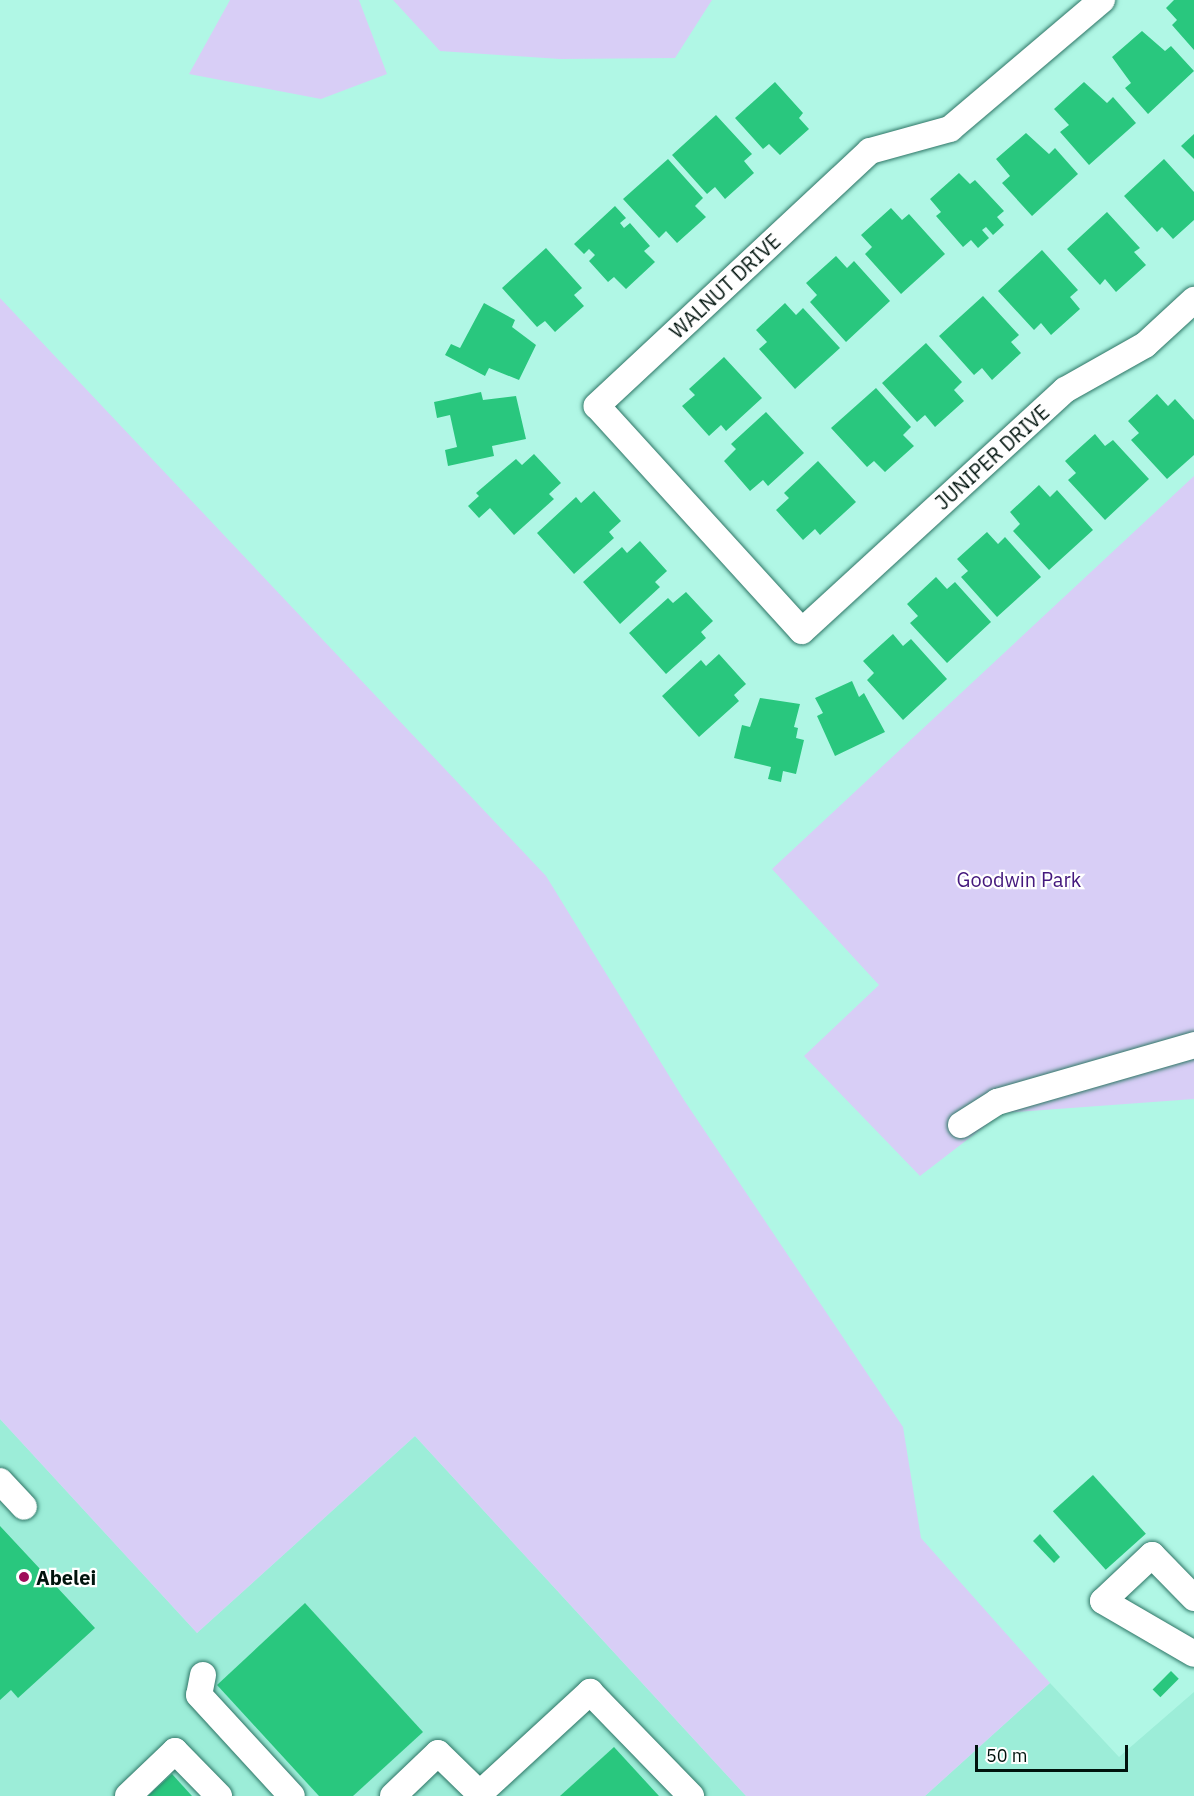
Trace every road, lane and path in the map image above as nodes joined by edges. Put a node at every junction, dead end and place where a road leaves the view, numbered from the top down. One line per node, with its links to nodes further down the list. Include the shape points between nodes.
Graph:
1 (1102, 0): 3 (street, WALNUT DRIVE, via 950,129 870,151 597,406)
2 (1194, 300): 3 (street, JUNIPER DRIVE, via 1145,345 1065,390)
3 (802, 631)
4 (1194, 1045): 5 (street, via 997,1102)
5 (962, 1125)
6 (0, 1481): 7 (street)
7 (24, 1507)
8 (1194, 1598): 9 (street, via 1152,1556 1103,1601)
9 (1194, 1654)
10 (203, 1675): 14 (street, via 199,1695)
11 (479, 1795): 15 (street, via 438,1754); 16 (street, via 590,1692)
12 (128, 1796): 13 (street, via 175,1751)
13 (219, 1796)
14 (292, 1796)
15 (393, 1796)
16 (691, 1796)

